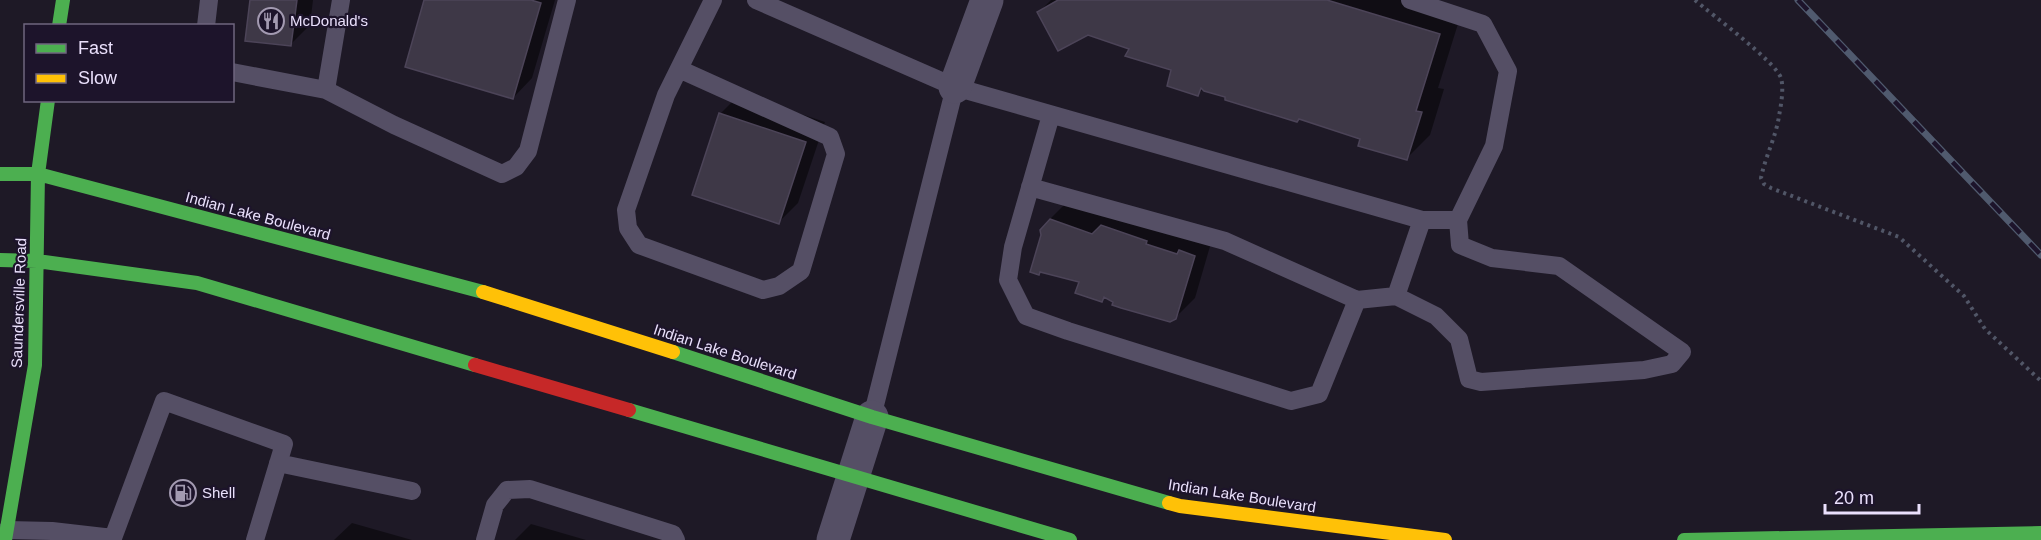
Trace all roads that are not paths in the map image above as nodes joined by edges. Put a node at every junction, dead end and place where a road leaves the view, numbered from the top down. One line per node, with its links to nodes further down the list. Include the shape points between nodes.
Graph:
1 (63, 0): 9 (main road)
2 (209, 0): 10 (lane)
3 (341, 0): 14 (lane)
4 (567, 0): 14 (lane, via 528,150 516,167 502,174)
5 (712, 0): 11 (lane)
6 (756, 0): 13 (lane)
7 (987, 0): 13 (street)
8 (1410, 0): 21 (lane, via 1483,24 1508,71 1494,146)
9 (59, 24)
10 (206, 24)
11 (679, 69): 11 (lane, via 666,95 626,210 628,228 639,245 763,290 779,286 801,271 836,154 830,137)
12 (234, 72): 14 (lane)
13 (955, 87): 16 (lane); 26 (lane)
14 (326, 90)
15 (48, 102): 18 (main road, Saundersville Road)
16 (1051, 115): 19 (lane); 20 (lane)
17 (0, 174): 18 (main road, Indian Lake Boulevard)
18 (38, 174): 23 (main road, Saundersville Road); 26 (main road, Indian Lake Boulevard, via 505,298)
19 (1030, 187): 25 (lane, via 1225,241); 25 (lane, via 1008,280 1026,316 1068,331 1291,401 1319,394)
20 (1422, 220): 21 (lane); 24 (lane)
21 (1458, 220): 24 (lane, via 1460,245 1492,258 1559,266 1682,352 1672,364 1644,370 1481,382 1469,379 1459,339 1436,316)
22 (0, 260): 23 (main road)
23 (37, 261): 28 (main road, via 198,283); 31 (main road, Saundersville Road, via 35,365)
24 (1396, 296): 25 (lane)
25 (1357, 300)
26 (872, 417): 28 (street); 38 (main road, Indian Lake Boulevard, via 1180,506)
27 (278, 463): 29 (lane); 32 (lane, via 284,444 164,401); 33 (lane)
28 (854, 475): 36 (street); 37 (main road)
29 (412, 491)
30 (2041, 533): 39 (main road)
31 (6, 535): 32 (lane, via 52,531)
32 (113, 539)
33 (255, 540)
34 (485, 540): 35 (lane, via 495,505 507,490 530,489 673,534)
35 (676, 540)
36 (833, 540)
37 (1070, 540)
38 (1445, 540)
39 (1684, 540)

